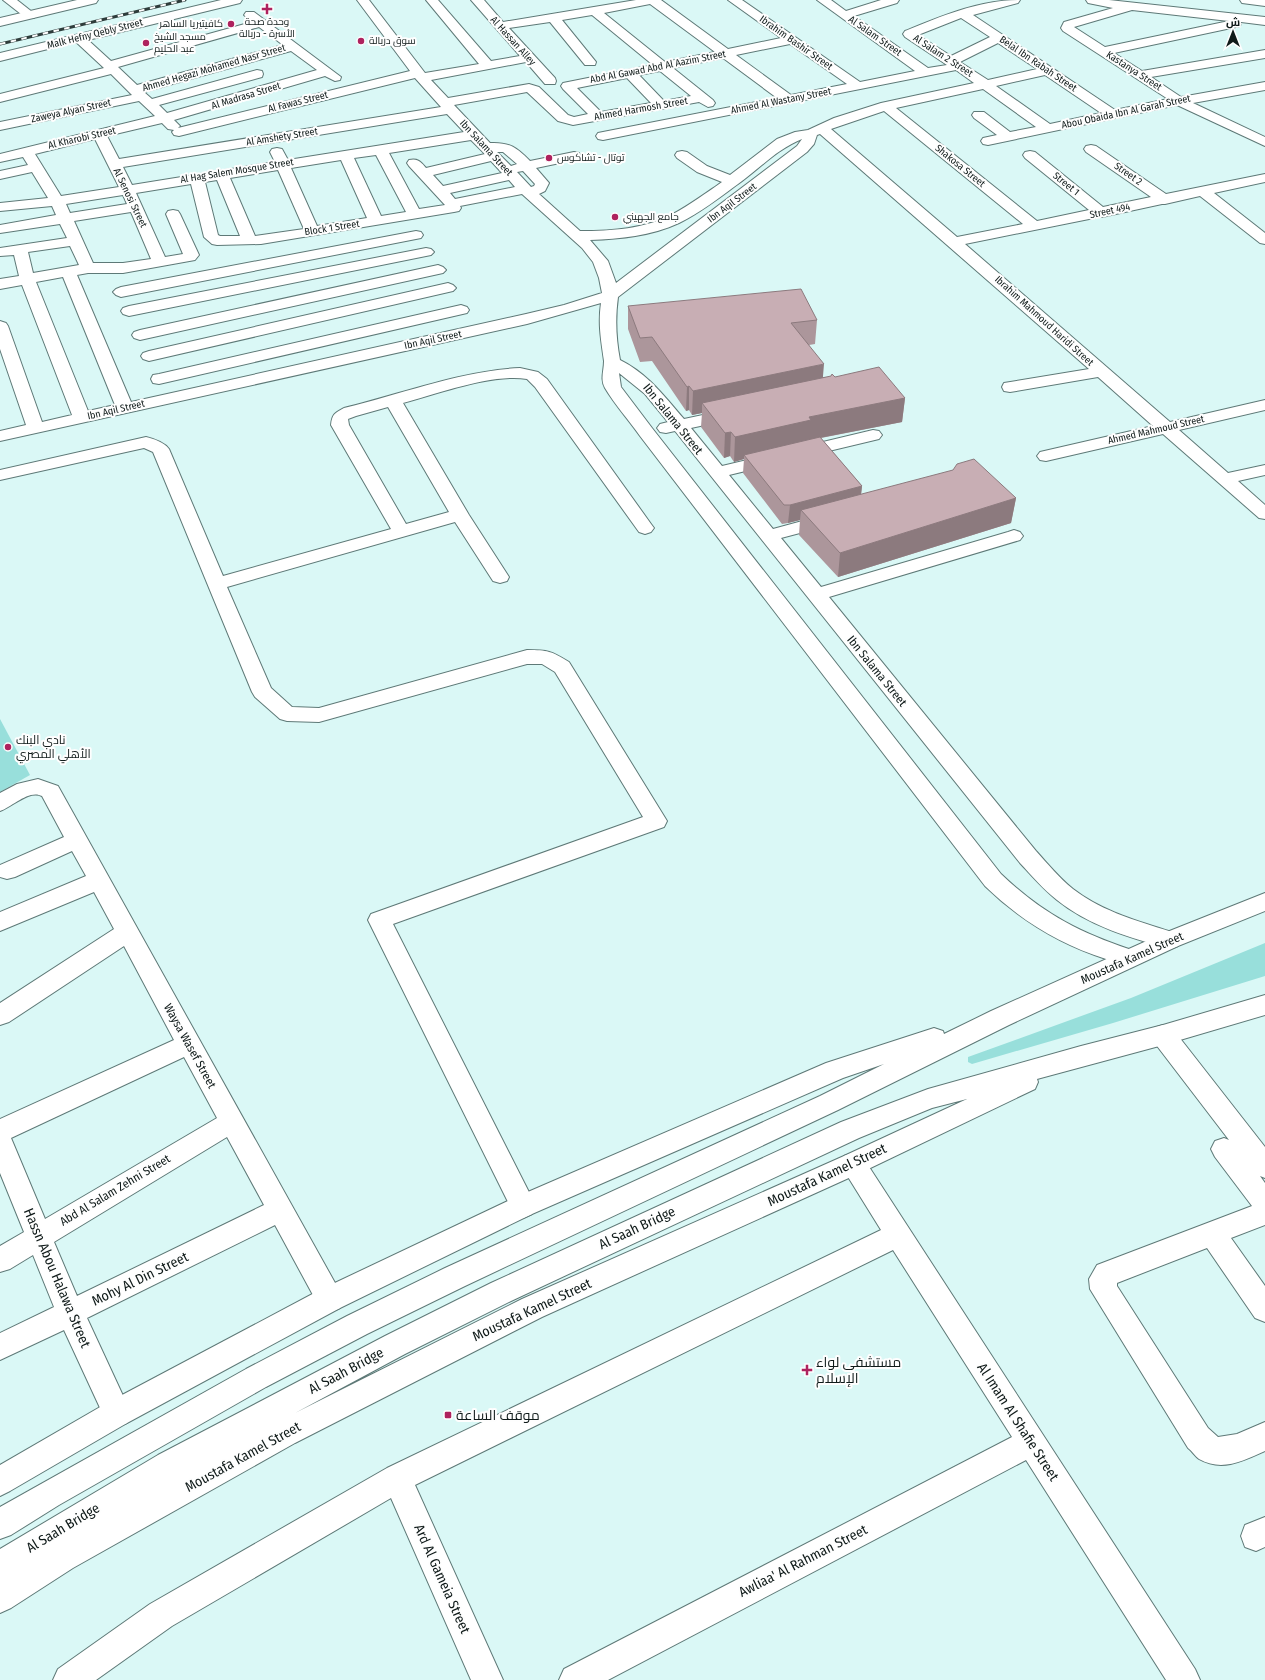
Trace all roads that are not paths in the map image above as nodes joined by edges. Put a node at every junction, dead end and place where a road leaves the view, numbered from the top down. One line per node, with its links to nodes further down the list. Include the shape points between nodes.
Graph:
1 (9, 0): 19 (street)
2 (92, 0): 19 (street)
3 (363, 0): 51 (street, Ibn Salama Street)
4 (432, 0): 41 (street)
5 (477, 0): 25 (street, Al Hassan Alley)
6 (653, 0): 16 (street); 34 (street)
7 (734, 0): 26 (street, Ibrahim Bashir Street)
8 (823, 0): 20 (street, Al Salam Street)
9 (893, 0): 20 (street)
10 (1014, 0): 13 (street, Al Salam 2 Street)
11 (1092, 0): 15 (street)
12 (233, 1): 24 (street); 29 (street, Malk Hefny Qebly Street)
13 (993, 2): 17 (street, Al Salam 2 Street)
14 (564, 4): 18 (street)
15 (1132, 6): 22 (street); 33 (street, Kastanya Street, via 1067,26)
16 (594, 11): 18 (street); 42 (street)
17 (962, 13): 30 (street, Belal Ibn Rabah Street); 40 (street, Al Salam 2 Street, via 909,34)
18 (580, 14): 21 (street)
19 (30, 15): 23 (street)
20 (845, 15): 48 (street, Al Salam Street)
21 (554, 18): 25 (street); 39 (street)
22 (1260, 20): 33 (street)
23 (0, 22)
24 (262, 23): 28 (street); 32 (street)
25 (500, 26): 37 (street, Al Hassan Alley)
26 (775, 28): 27 (street); 31 (street, Ibrahim Bashir Street)
27 (761, 32)
28 (211, 37): 38 (street); 43 (street)
29 (79, 38): 36 (street, Malk Hefny Qebly Street); 43 (street)
30 (998, 38): 40 (street, Ahmed Al Wastany Street); 45 (street, Belal Ibn Rabah Street)
31 (792, 40): 34 (street, Abd Al Gawad Abd Al Aazim Street); 56 (street, Ibrahim Bashir Street)
32 (292, 46): 38 (street, Ahmed Hegazi Mohamed Nasr Street); 44 (street)
33 (1104, 51): 52 (street, Kastanya Street)
34 (726, 54): 42 (street, Abd Al Gawad Abd Al Aazim Street); 64 (street)
35 (1265, 54): 52 (street)
36 (0, 57)
37 (529, 58): 41 (street, Al Fawas Street); 53 (street, Al Hassan Alley)
38 (240, 61): 49 (street); 54 (street, Ahmed Hegazi Mohamed Nasr Street)
39 (590, 62)
40 (955, 64): 48 (street, Ahmed Al Wastany Street); 55 (street, Al Salam 2 Street)
41 (487, 66): 51 (street, Al Fawas Street)
42 (663, 66): 47 (street, Abd Al Gawad Abd Al Aazim Street); 63 (street)
43 (115, 71): 50 (street); 61 (street); 62 (street)
44 (327, 71): 58 (street, Al Madrasa Street); 59 (street)
45 (1048, 71): 55 (street, Ibn Aqil Street); 72 (street, Belal Ibn Rabah Street)
46 (150, 73): 54 (street)
47 (629, 73): 66 (street); 73 (street, Abd Al Gawad Abd Al Aazim Street, via 568,86)
48 (927, 73): 56 (street, Ahmed Al Wastany Street)
49 (257, 74): 58 (street); 60 (street)
50 (135, 75)
51 (420, 75): 59 (street, Al Fawas Street); 67 (street, Ibn Salama Street)
52 (1142, 75): 65 (street, Kastanya Street)
53 (550, 81)
54 (163, 82): 60 (street); 61 (street, Ahmed Hegazi Mohamed Nasr Street)
55 (985, 84): 68 (street, Ibn Aqil Street); 76 (street, Al Salam 2 Street)
56 (858, 86): 64 (street, Ahmed Al Wastany Street)
57 (1265, 86): 65 (street, Abou Obaida Ibn Al Garah Street)
58 (274, 88): 69 (street, Al Madrasa Street)
59 (352, 89): 82 (street, Al Fawas Street)
60 (178, 96): 61 (street); 69 (street)
61 (142, 97): 74 (street); 77 (street, Zaweya Alyan Street)
62 (0, 98)
63 (701, 98): 66 (street, Ahmed Harmosh Street); 70 (street)
64 (789, 100): 70 (street, Ahmed Al Wastany Street)
65 (1179, 101): 72 (street, Abou Obaida Ibn Al Garah Street); 86 (street, Kastanya Street)
66 (662, 105): 73 (street, Ahmed Harmosh Street)
67 (447, 106): 75 (street, Al Amshety Street, via 530,88 563,118); 80 (street, Ibn Salama Street); 84 (street, Al Amshety Street)
68 (886, 106): 78 (street, Ibn Aqil Street); 122 (street, Shakosa Street)
69 (194, 111): 74 (street, Al Madrasa Street)
70 (720, 113): 81 (street, Ahmed Al Wastany Street)
71 (979, 115): 83 (street)
72 (1113, 115): 76 (street, Abou Obaida Ibn Al Garah Street)
73 (598, 117): 75 (street, Ahmed Harmosh Street)
74 (165, 118): 79 (street, Al Kharobi Street); 82 (street)
75 (581, 120)
76 (1048, 129): 83 (street, Abou Obaida Ibn Al Garah Street)
77 (4, 131): 91 (street)
78 (817, 131): 107 (street, Ibn Aqil Street, via 782,142); 130 (street, Ibrahim Mahmoud Haridi Street); 145 (street, Ibn Aqil Street, via 802,149)
79 (100, 134): 91 (street, Al Kharobi Street); 98 (street, Al Senosi Street)
80 (474, 135): 88 (street, Al Hag Salem Mosque Street); 92 (street, Ibn Salama Street)
81 (603, 136)
82 (178, 137): 90 (street)
83 (1008, 137): 85 (street, Abou Obaida Ibn Al Garah Street)
84 (271, 138): 90 (street, Al Amshety Street); 99 (street)
85 (988, 141)
86 (1265, 142)
87 (147, 145): 98 (street)
88 (380, 149): 93 (street, Al Hag Salem Mosque Street); 119 (street)
89 (1092, 149): 112 (street, Street 2)
90 (197, 150): 98 (street, Al Amshety Street)
91 (23, 152): 97 (street, Al Kharobi Street); 101 (street)
92 (490, 152): 100 (street, via 500,148 510,150); 102 (street, Ibn Salama Street); 109 (street, via 419,168)
93 (346, 154): 99 (street, Al Hag Salem Mosque Street); 121 (street)
94 (682, 155): 107 (street, via 702,169)
95 (1030, 155): 117 (street, Street 1)
96 (574, 156): 100 (street)
97 (0, 158)
98 (111, 158): 108 (street, Al Senosi Street)
99 (282, 164): 103 (street, Al Hag Salem Mosque Street); 124 (street)
100 (526, 166): 102 (street); 110 (street, via 542,183 540,188)
101 (36, 167): 104 (street); 113 (street)
102 (510, 173): 109 (street); 110 (street, Ibn Salama Street)
103 (221, 174): 105 (street, Al Hag Salem Mosque Street); 129 (street)
104 (0, 175)
105 (196, 178): 108 (street, Al Hag Salem Mosque Street); 129 (street, Block 1 Street, via 211,237 217,241)
106 (1265, 178): 111 (street, Street 494)
107 (732, 181): 125 (street, Ibn Aqil Street, via 686,214 660,225 616,234)
108 (127, 189): 113 (street, Al Hag Salem Mosque Street); 115 (street, Al Senosi Street)
109 (441, 191): 116 (street)
110 (527, 191): 116 (street, Block 1 Street); 125 (street, Ibn Salama Street)
111 (1203, 192): 112 (street, Street 494); 127 (street)
112 (1165, 200): 117 (street, Street 494)
113 (57, 201): 114 (street, Al Hag Salem Mosque Street); 120 (street)
114 (0, 207)
115 (136, 207): 120 (street); 135 (street, Al Senosi Street)
116 (456, 210): 119 (street, Block 1 Street)
117 (1102, 213): 122 (street, Street 494)
118 (173, 214): 135 (street, via 191,255)
119 (414, 214): 121 (street, Block 1 Street)
120 (65, 218): 123 (street); 128 (street)
121 (376, 221): 124 (street, Block 1 Street)
122 (1035, 226): 130 (street, Street 494)
123 (0, 229)
124 (312, 231): 129 (street, Block 1 Street)
125 (575, 234): 145 (street, Ibn Salama Street, via 600,261 608,278)
126 (416, 235): 134 (street)
127 (1265, 240)
128 (76, 241): 131 (street); 136 (street)
129 (250, 241)
130 (955, 242): 156 (street, Ibrahim Mahmoud Haridi Street)
131 (20, 249): 132 (street); 141 (street)
132 (0, 252)
133 (426, 252): 140 (street)
134 (291, 259): 140 (street); 144 (street)
135 (160, 262): 137 (street)
136 (88, 268): 137 (street); 139 (street)
137 (111, 269): 144 (street)
138 (438, 270): 146 (street)
139 (68, 272): 141 (street); 162 (street)
140 (302, 276): 146 (street); 148 (street)
141 (27, 279): 142 (street); 164 (street)
142 (0, 284)
143 (448, 288): 149 (street)
144 (121, 292): 148 (street)
145 (610, 295): 154 (street, Ibn Aqil Street, via 549,314); 155 (street, Ibn Salama Street, via 607,317)
146 (314, 297): 149 (street); 151 (street)
147 (462, 310): 152 (street)
148 (129, 311): 151 (street)
149 (326, 316): 152 (street); 153 (street)
150 (0, 326): 166 (street)
151 (140, 335): 153 (street)
152 (339, 338): 154 (street); 157 (street)
153 (149, 356): 157 (street)
154 (351, 358): 159 (street, Ibn Aqil Street)
155 (612, 363): 165 (street, Ibn Salama Street, via 628,370 641,380); 168 (street, Ibn Salama Street, via 610,375 613,388)
156 (1101, 372): 158 (street); 167 (street, Ibrahim Mahmoud Haridi Street)
157 (159, 379): 159 (street)
158 (1010, 387)
159 (168, 398): 162 (street, Ibn Aqil Street)
160 (393, 401): 177 (street); 179 (street, via 497,374 532,375); 180 (street, via 350,412 340,417 340,425)
161 (1265, 405): 167 (street, Ahmed Mahmoud Street)
162 (125, 408): 164 (street, Ibn Aqil Street)
163 (746, 410): 165 (street)
164 (82, 418): 166 (street, Ibn Aqil Street)
165 (678, 425): 168 (street); 173 (street, Ibn Salama Street)
166 (36, 428): 170 (street, Ibn Aqil Street)
167 (1165, 428): 171 (street, Ahmed Mahmoud Street); 175 (street, Ibrahim Mahmoud Haridi Street)
168 (646, 432): 194 (street, Ibn Salama Street, via 992,880 1023,908 1048,925 1084,943)
169 (873, 435): 173 (street)
170 (0, 436)
171 (1046, 456)
172 (1265, 470): 175 (street)
173 (717, 473): 181 (street, Ibn Salama Street)
174 (0, 475): 184 (street, via 146,442 160,449)
175 (1225, 480): 176 (street, Ibrahim Mahmoud Haridi Street)
176 (1265, 514)
177 (460, 515): 180 (street); 183 (street)
178 (844, 515): 181 (street)
179 (645, 528)
180 (401, 531): 184 (street)
181 (768, 536): 185 (street, Ibn Salama Street)
182 (1014, 536): 185 (street)
183 (500, 577)
184 (216, 584): 209 (street, via 262,692 287,714 319,715 527,657 546,657 562,666 656,820 379,920)
185 (816, 595): 193 (street, Ibn Salama Street, via 1028,858 1053,885 1086,909 1127,928)
186 (0, 803): 187 (street, Waysa Wasef Street, via 25,789 46,788)
187 (77, 840): 188 (street); 189 (street, Waysa Wasef Street)
188 (7, 871)
189 (99, 880): 191 (street); 192 (street, Waysa Wasef Street)
190 (1265, 902): 193 (street, Moustafa Kamel Street)
191 (0, 922)
192 (127, 932): 196 (street); 199 (street, Waysa Wasef Street)
193 (1170, 940): 194 (street, Moustafa Kamel Street)
194 (1130, 958): 197 (street, Moustafa Kamel Street)
195 (1265, 1006): 198 (street, Moustafa Kamel Street)
196 (0, 1015)
197 (1000, 1018): 209 (street, Moustafa Kamel Street, via 835,1070); 225 (street, Moustafa Kamel Street, via 829,1103 357,1325 256,1378)
198 (1164, 1035): 200 (street, Moustafa Kamel Street); 206 (street)
199 (188, 1044): 201 (street, Waysa Wasef Street); 202 (street)
200 (1081, 1056): 205 (street, Moustafa Kamel Street); 207 (street, Moustafa Kamel Street, via 928,1099 850,1130)
201 (231, 1122): 210 (street, Waysa Wasef Street); 214 (street, Abd Al Salam Zehni Street)
202 (0, 1131)
203 (0, 1141): 214 (street, Hassn Abou Halawa Street)
204 (1224, 1149): 208 (street)
205 (853, 1164): 213 (street, Al Imam Al Shafie Street); 227 (street, Moustafa Kamel Street, via 532,1308 285,1432 62,1557)
206 (1265, 1167)
207 (703, 1197): 226 (street, Al Saah Bridge, via 501,1292 312,1388 168,1466)
208 (1265, 1204)
209 (523, 1206): 216 (street, Moustafa Kamel Street)
210 (280, 1210): 216 (street, Waysa Wasef Street); 218 (street, Mohy Al Din Street)
211 (1265, 1213): 212 (street)
212 (1212, 1233): 217 (street); 221 (street, via 1107,1274 1103,1279 1104,1289 1198,1438 1210,1449 1220,1452 1233,1450)
213 (898, 1235): 222 (street, Al Imam Al Shafie Street); 223 (street)
214 (39, 1236): 215 (street, Abd Al Salam Zehni Street); 218 (street, Hassn Abou Halawa Street)
215 (0, 1260)
216 (330, 1299): 220 (street, Moustafa Kamel Street)
217 (1265, 1309)
218 (70, 1313): 219 (street, Mohy Al Din Street); 220 (street, Hassn Abou Halawa Street)
219 (0, 1347)
220 (117, 1413): 224 (street, Moustafa Kamel Street)
221 (1265, 1436)
222 (1031, 1442): 230 (street, Awliaa' Al Rahman Street); 231 (street, Al Imam Al Shafie Street)
223 (397, 1478): 228 (street, via 161,1615); 229 (street, Ard Al Gameia Street)
224 (0, 1482)
225 (0, 1524)
226 (0, 1566)
227 (0, 1597)
228 (69, 1680)
229 (487, 1680)
230 (575, 1680)
231 (1184, 1680)

